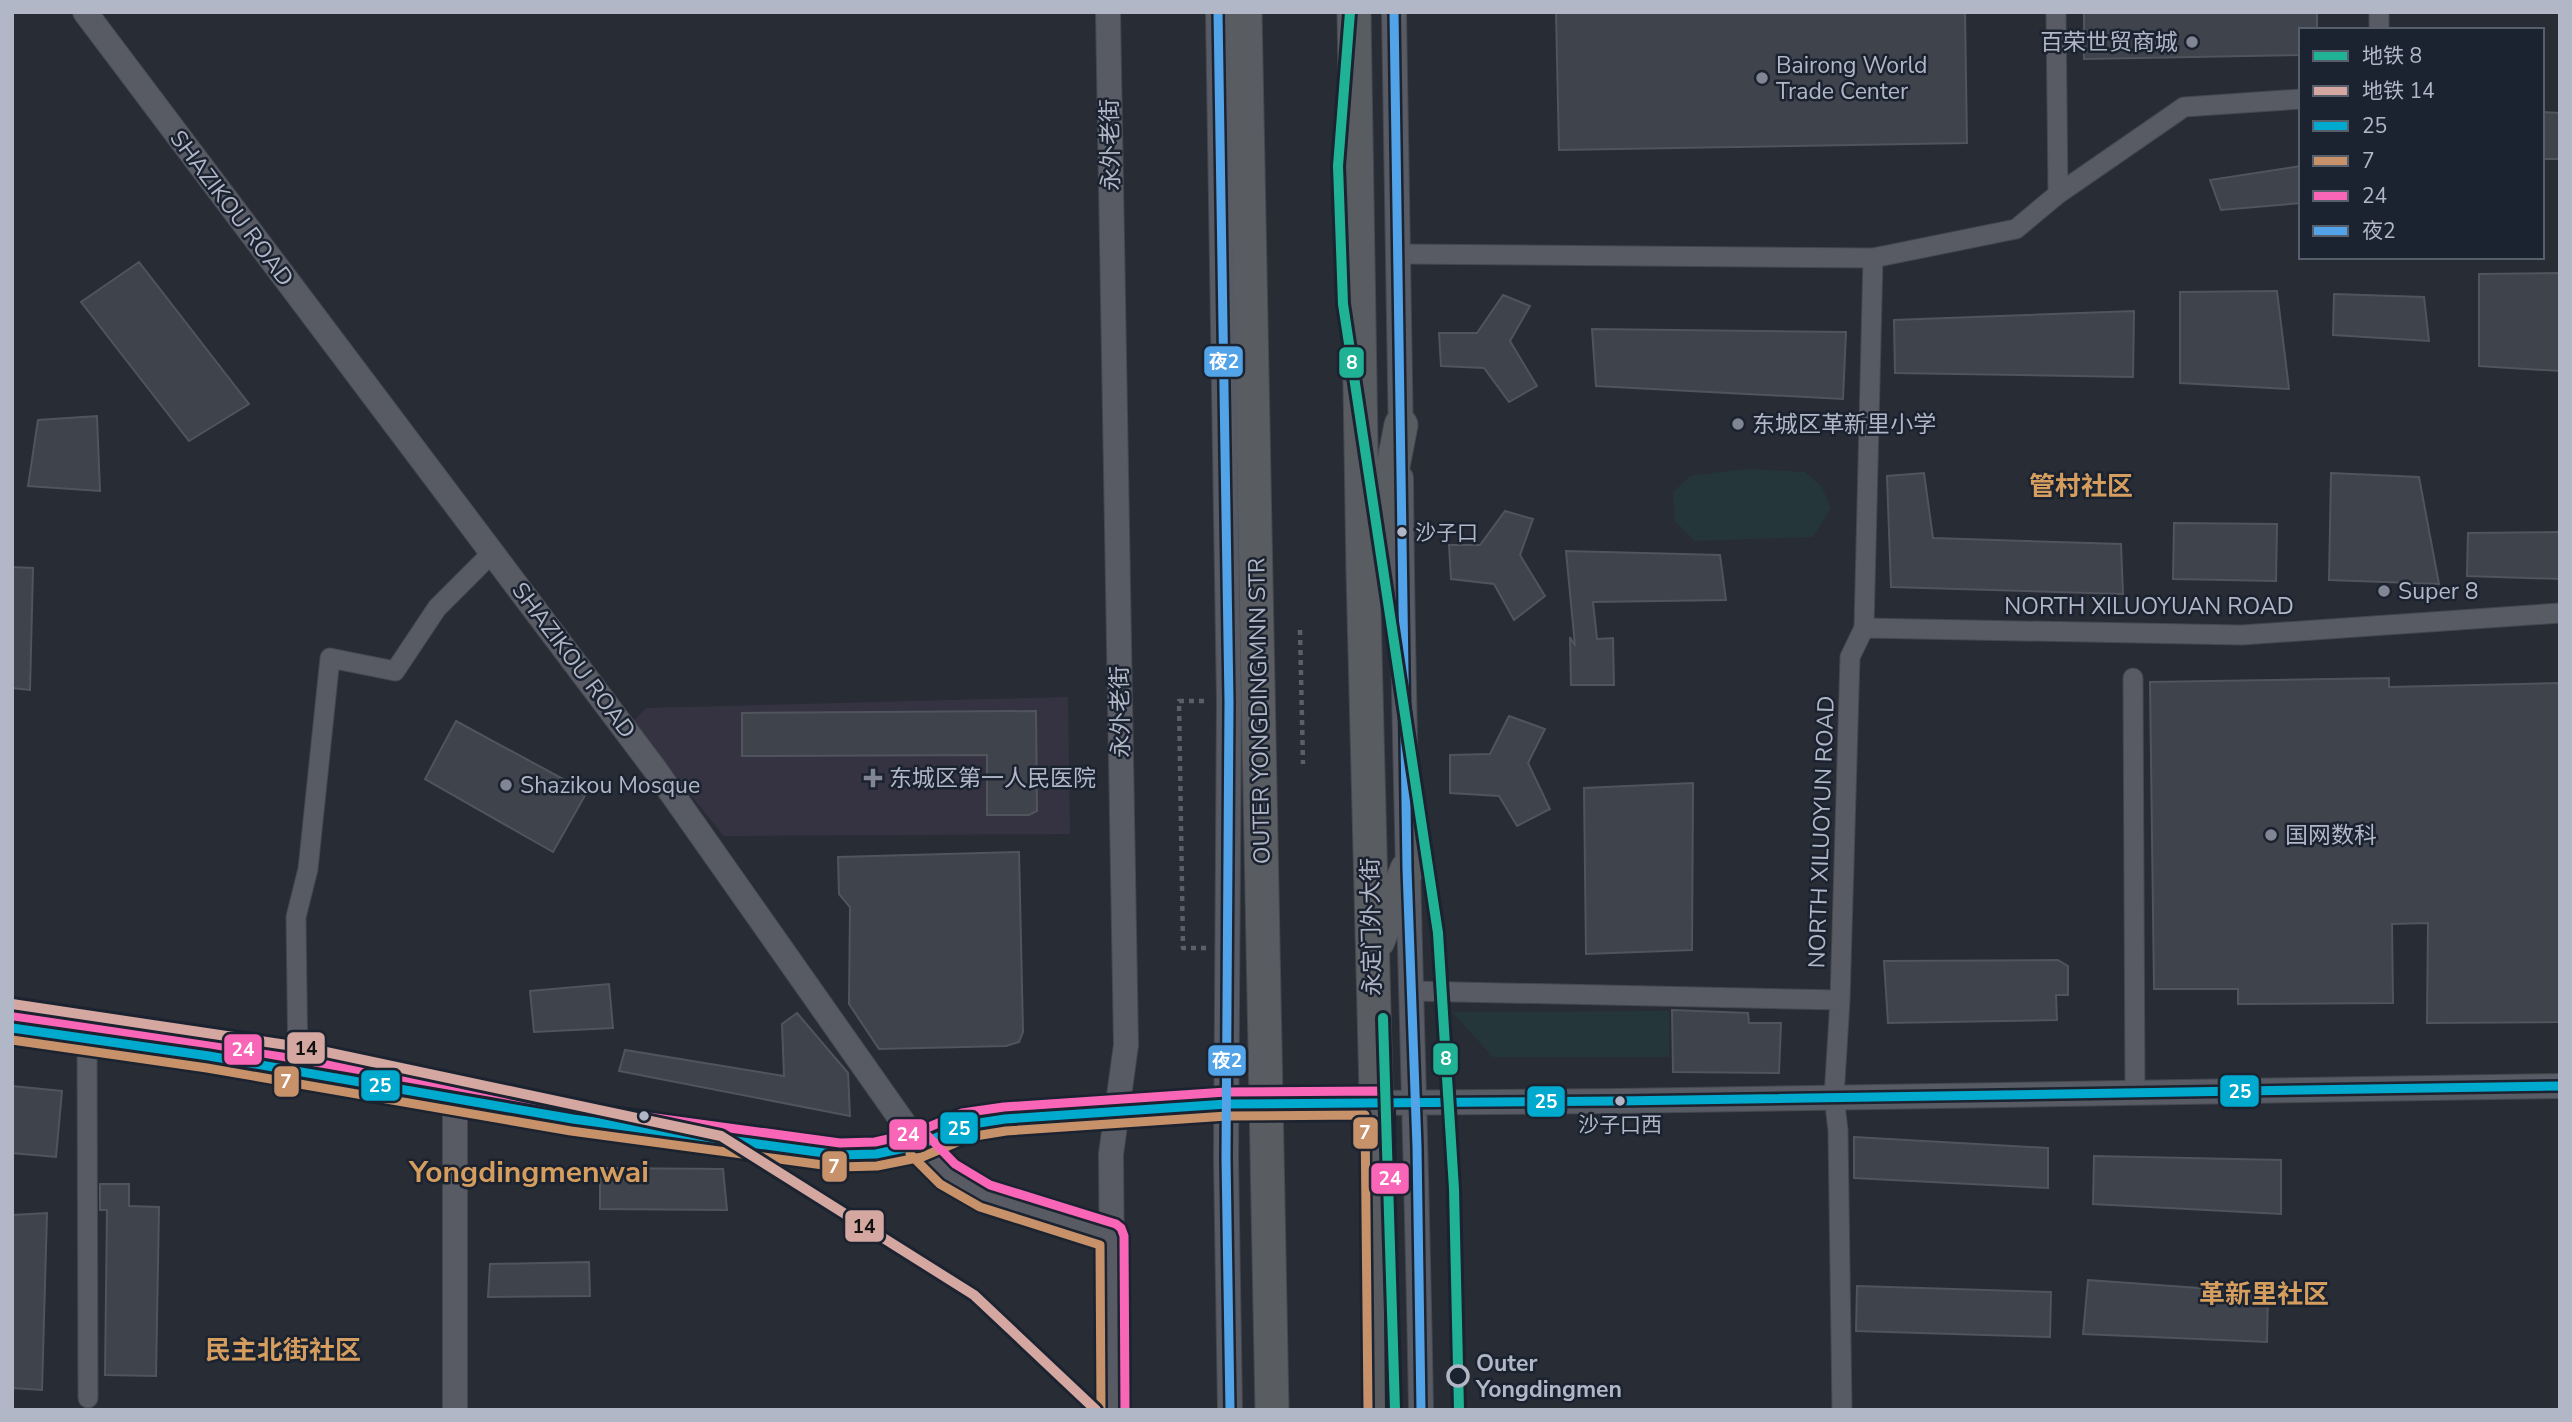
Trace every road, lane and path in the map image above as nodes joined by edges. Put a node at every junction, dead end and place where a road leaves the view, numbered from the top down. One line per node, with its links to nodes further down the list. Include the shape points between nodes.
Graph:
1 (85, 12): 13 (street, SHAZIKOU ROAD)
2 (1108, 12): 37 (street, 永外老街, via 1126,1045)
3 (1218, 12): 35 (street, via 1229,702)
4 (1245, 12): 36 (highway, OUTER YONGDINGMNN STR)
5 (1354, 12): 14 (highway)
6 (1394, 12): 10 (street, 永定门外大街)
7 (2056, 12): 9 (street)
8 (2299, 99): 9 (street, via 2184,107)
9 (2058, 194): 11 (street, via 2016,229)
10 (1398, 254): 11 (street); 12 (street, 永定门外大街)
11 (1874, 258): 16 (street, NORTH XILUOYUN ROAD)
12 (1401, 425): 14 (highway); 21 (street, 永定门外大街)
13 (493, 552): 28 (street, via 437,608 395,671 330,658 308,869 296,917); 38 (street, SHAZIKOU ROAD, via 654,768)
14 (1364, 613): 23 (highway, 永定门外大街)
15 (2560, 613): 16 (street, NORTH XILUOYUAN ROAD, via 2242,635)
16 (1864, 628): 25 (street, NORTH XILUOYUN ROAD, via 1850,657)
17 (1300, 630): 20 (path)
18 (2133, 678): 30 (street)
19 (1179, 701): 22 (path)
20 (1303, 764)
21 (1407, 869): 23 (highway); 24 (street, 永定门外大街)
22 (1184, 948)
23 (1372, 957): 33 (highway, 永定门外大街)
24 (1411, 991): 25 (street); 34 (street, 永定门外大街)
25 (1840, 1000): 32 (street, NORTH XILUOYUN ROAD)
26 (12, 1028): 27 (street)
27 (87, 1037): 28 (street); 40 (street)
28 (298, 1070): 31 (street)
29 (2560, 1086): 30 (street)
30 (2135, 1093): 32 (street)
31 (455, 1097): 38 (street, via 640,1129 839,1155); 41 (street)
32 (1834, 1097): 34 (street); 47 (street, NORTH XILUOYUN ROAD, via 1839,1130)
33 (1377, 1102): 34 (street); 36 (street); 45 (highway, 永定门外大街)
34 (1416, 1102): 46 (street, 永定门外大街)
35 (1227, 1104): 36 (street); 37 (street); 43 (street)
36 (1266, 1104): 44 (highway, OUTER YONGDINGMNN STR)
37 (1118, 1110): 38 (street, via 966,1125); 39 (street, 永外老街, via 1111,1154)
38 (919, 1145): 39 (street, SHAZIKOU ROAD, via 947,1174 985,1196)
39 (1112, 1236): 42 (street, 永外老街)
40 (88, 1398)
41 (455, 1410)
42 (1113, 1410)
43 (1230, 1410)
44 (1272, 1410)
45 (1380, 1410)
46 (1421, 1410)
47 (1842, 1410)

